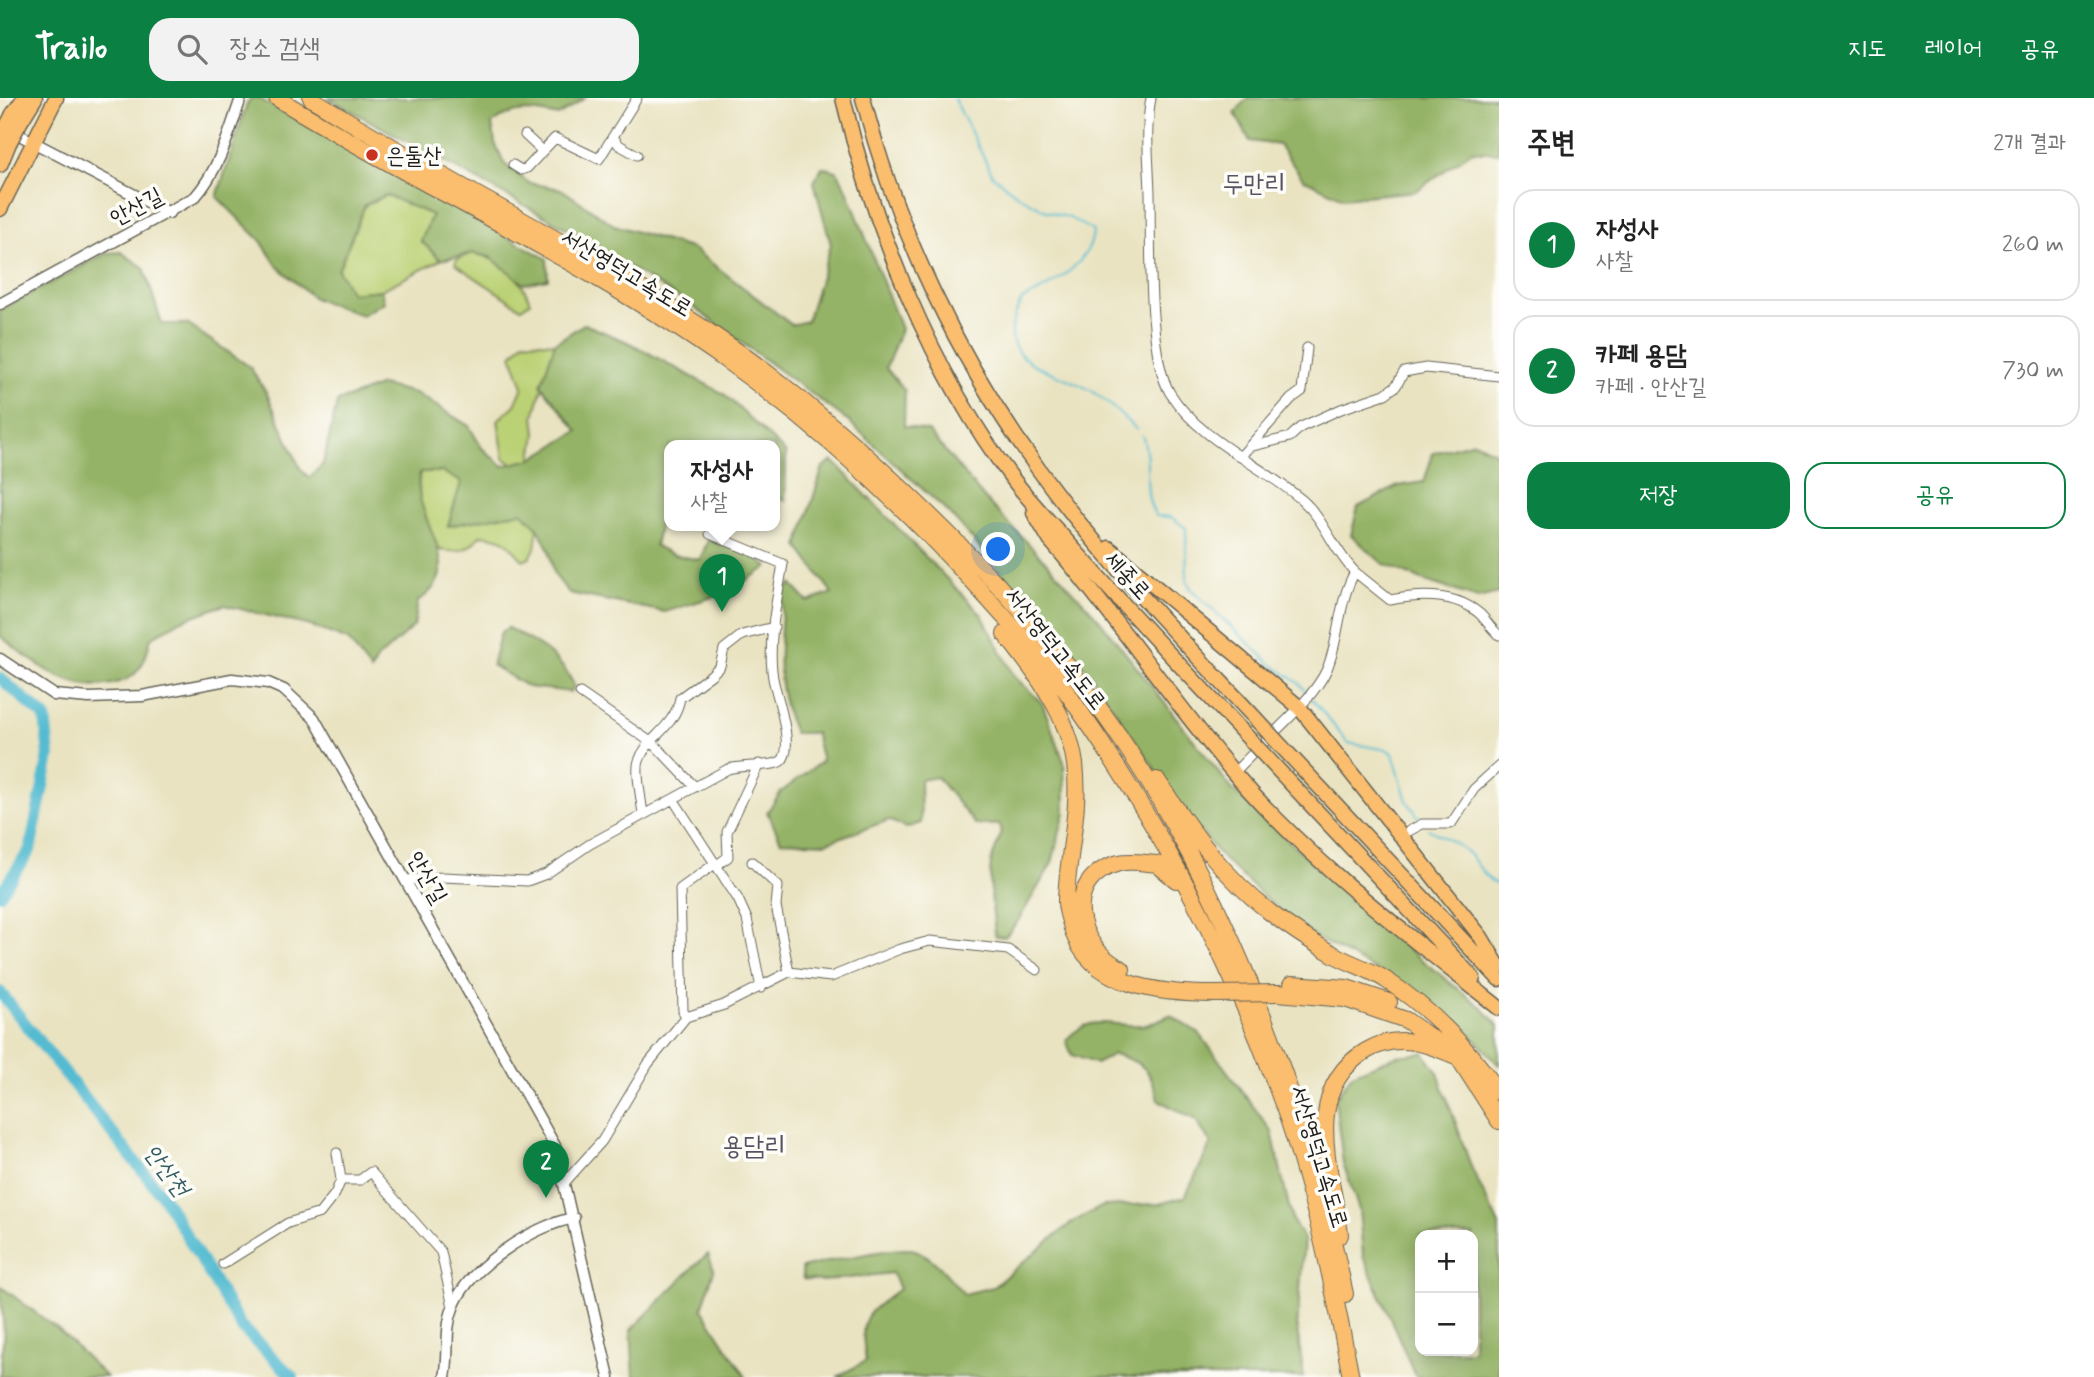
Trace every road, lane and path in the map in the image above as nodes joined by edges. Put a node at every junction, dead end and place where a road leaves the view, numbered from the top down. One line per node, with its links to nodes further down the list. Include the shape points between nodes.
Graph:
1 (23, 98): 11 (highway)
2 (35, 98): 11 (highway)
3 (56, 98): 16 (highway)
4 (241, 98): 22 (street, 안산길, via 208,183)
5 (277, 98): 28 (highway, 서산영덕고속도로, via 651,310 786,405)
6 (311, 98): 36 (highway, 서산영덕고속도로, via 658,298 781,384 862,451 955,538)
7 (637, 98): 14 (street)
8 (843, 98): 29 (highway, 세종로, via 870,195 927,332 975,425)
9 (863, 98): 30 (highway, 세종로, via 891,192 944,318 1010,427)
10 (1151, 98): 27 (street, via 1146,137 1151,285 1164,377 1182,409)
11 (18, 117): 15 (highway, bridge)
12 (0, 124): 16 (street)
13 (524, 135): 17 (street)
14 (613, 137): 17 (street, via 599,159 555,138); 18 (street)
15 (3, 141): 19 (highway)
16 (34, 142): 21 (highway); 22 (street)
17 (541, 150): 20 (street, via 527,168)
18 (637, 155)
19 (0, 165)
20 (513, 165)
21 (0, 209)
22 (169, 213): 23 (street, 안산길)
23 (0, 304)
24 (1307, 348): 26 (street, via 1302,391 1291,398)
25 (1499, 376): 26 (street, via 1426,368 1404,372 1385,394 1301,427 1290,437)
26 (1253, 446): 27 (street)
27 (1241, 456): 32 (street, via 1303,501)
28 (855, 464): 50 (highway, 서산영덕고속도로, via 945,551 1066,691 1125,780); 56 (highway, via 999,626 1048,691 1064,725 1075,762 1066,906 1074,937 1094,964 1125,982 1162,991)
29 (1013, 479): 42 (highway, via 1051,540); 57 (highway, 세종로, bridge, via 1119,600)
30 (1070, 512): 38 (highway, via 1160,592); 54 (highway, 세종로, bridge, via 1135,590)
31 (710, 534): 33 (street, via 783,564)
32 (1355, 572): 34 (street, via 1390,600 1429,594 1467,607); 38 (street, via 1334,650)
33 (775, 627): 39 (street, via 742,635 724,649 720,666 680,698 678,708); 40 (street, via 773,677 788,750 778,764)
34 (1499, 635)
35 (0, 659): 49 (street, 안산길, via 54,695 142,696 232,679 285,690 314,718)
36 (1079, 680): 59 (highway, via 1143,760 1195,837 1234,881 1298,932 1384,978 1425,1007); 68 (highway, 서산영덕고속도로, via 1184,846 1255,995 1313,1166)
37 (580, 694): 39 (street)
38 (1302, 703): 42 (street); 51 (highway, via 1481,937)
39 (652, 743): 43 (street); 45 (street, via 638,764)
40 (759, 764): 43 (street, via 728,769); 48 (street, via 727,832 728,857)
41 (1499, 766): 46 (street, via 1474,789 1451,824 1425,824)
42 (1234, 773): 57 (highway, via 1294,835)
43 (695, 786): 44 (street)
44 (673, 799): 45 (street); 48 (street)
45 (643, 815): 49 (street, via 527,881)
46 (1409, 831)
47 (752, 862): 53 (street, via 778,886 776,906)
48 (716, 864): 55 (street, via 747,919); 58 (street, via 680,889)
49 (405, 880): 64 (street, 안산길, via 539,1114 555,1146)
50 (1205, 925): 56 (highway, via 1171,873 1157,864 1118,863 1085,889 1080,908 1090,944 1111,964 1151,980); 71 (highway, 서산영덕고속도로, via 1278,1089 1325,1254)
51 (1499, 967)
52 (1037, 970): 53 (street, via 1009,950 930,941 900,948 831,977)
53 (789, 972): 55 (street)
54 (1499, 979)
55 (761, 988): 58 (street)
56 (1216, 989): 59 (highway, bridge, via 1275,988 1345,999 1406,1020)
57 (1499, 1007)
58 (686, 1017): 64 (street, via 648,1064 602,1141)
59 (1461, 1051): 60 (highway); 61 (highway); 68 (highway, via 1392,1040 1351,1060 1334,1080 1325,1108 1324,1136)
60 (1499, 1092)
61 (1499, 1121)
62 (337, 1153): 63 (street)
63 (341, 1180): 66 (street, via 320,1213 288,1223); 67 (street, via 360,1180 371,1172 379,1179 441,1252)
64 (565, 1182): 65 (street, 안산길)
65 (574, 1218): 67 (street, via 555,1221 494,1259 471,1279); 70 (street, 안산길)
66 (223, 1265)
67 (453, 1307): 69 (street)
68 (1349, 1313): 72 (highway, 서산영덕고속도로)
69 (444, 1377)
70 (609, 1377)
71 (1351, 1377)
72 (1362, 1377)

